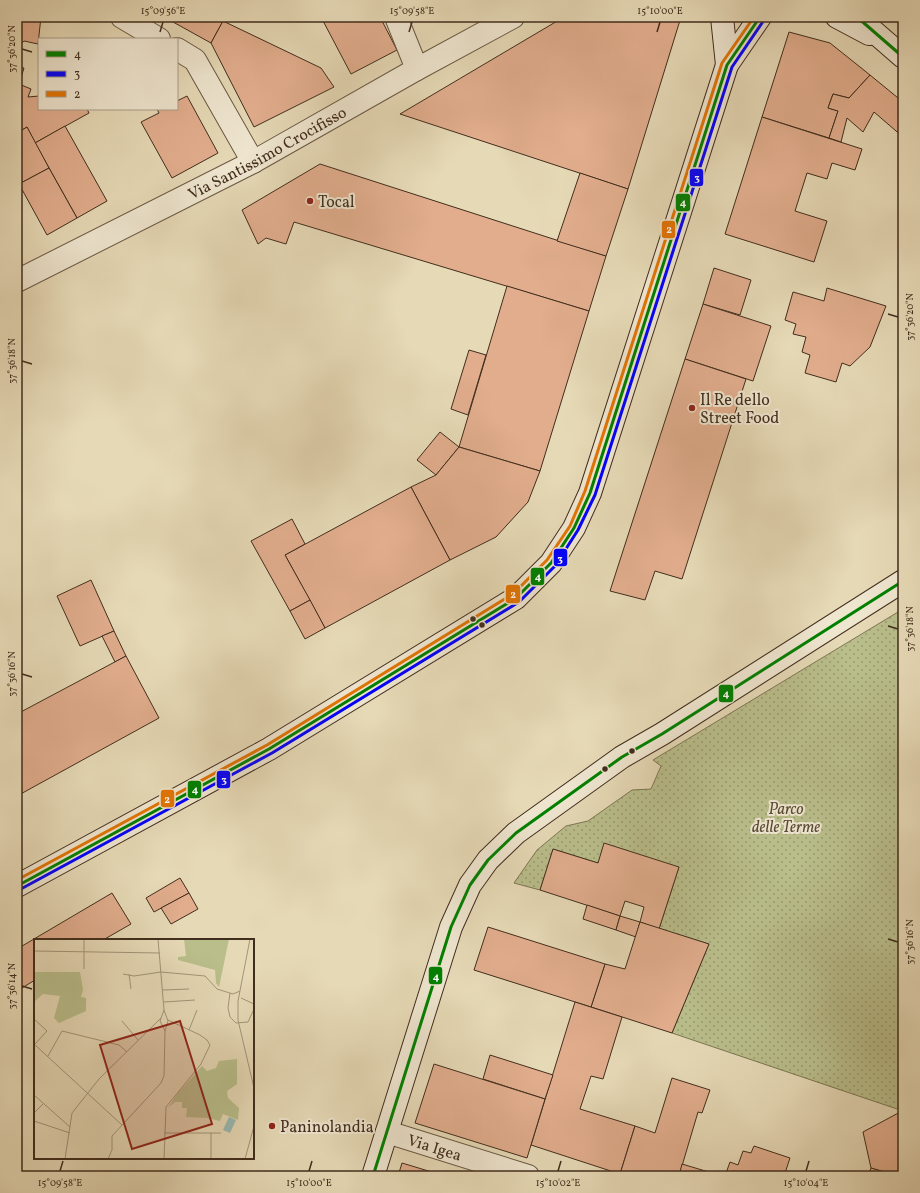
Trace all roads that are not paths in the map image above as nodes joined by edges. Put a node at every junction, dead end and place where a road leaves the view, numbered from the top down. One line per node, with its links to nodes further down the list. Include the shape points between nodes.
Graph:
1 (122, 17): 8 (street)
2 (396, 17): 13 (street)
3 (513, 17): 13 (street, Via Santissimo Crocifisso)
4 (722, 17): 12 (street)
5 (760, 17): 12 (street)
6 (837, 17): 9 (street)
7 (857, 17): 9 (street)
8 (157, 38)
9 (885, 41): 11 (street)
10 (178, 51): 14 (street, via 195,60)
11 (903, 57)
12 (727, 64): 17 (street, via 590,493 574,528 551,563 516,598 269,749)
13 (417, 69): 14 (street, Via Santissimo Crocifisso)
14 (253, 162): 15 (street, Via Santissimo Crocifisso)
15 (17, 281)
16 (903, 581): 18 (street, via 622,757 516,833 488,860 470,885 451,927)
17 (17, 886)
18 (387, 1132): 19 (street); 20 (street, Via Igea)
19 (373, 1176)
20 (528, 1176)

